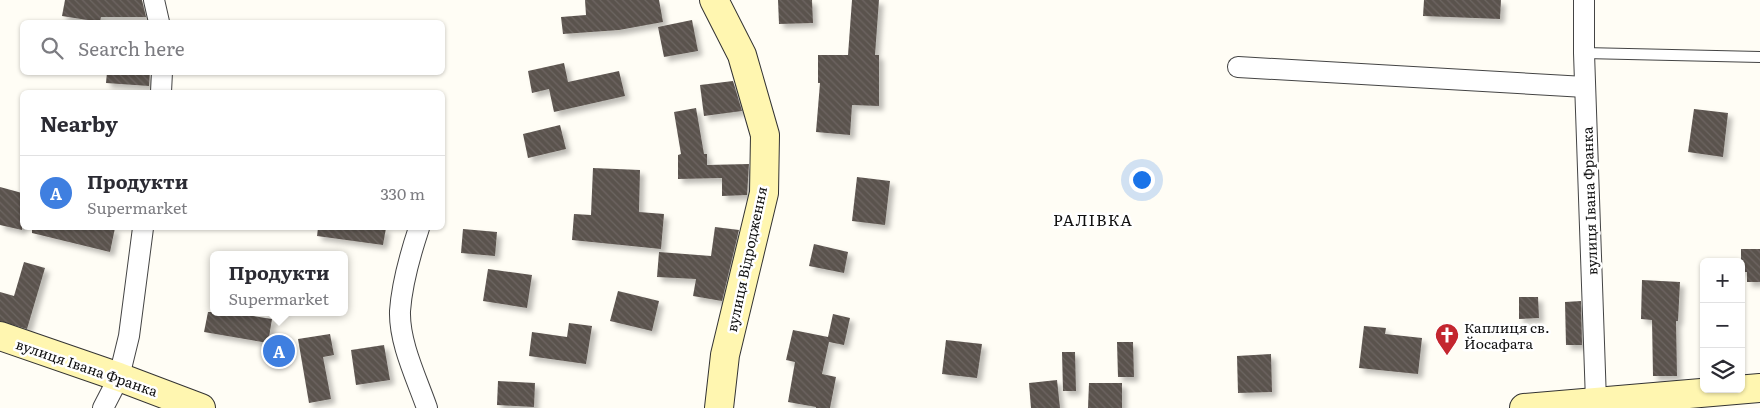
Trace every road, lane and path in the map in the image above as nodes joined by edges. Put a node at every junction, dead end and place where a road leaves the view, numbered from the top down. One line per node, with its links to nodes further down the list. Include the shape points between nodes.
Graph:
1 (154, 0): 4 (street)
2 (714, 0): 20 (main road, вулиця Відродження, via 742,55 764,135 764,193 725,355)
3 (1584, 0): 5 (street, вулиця Івана Франка)
4 (159, 20)
5 (1584, 53): 6 (lane); 9 (street, вулиця Івана Франка)
6 (1760, 57)
7 (1238, 67): 9 (street)
8 (162, 75): 10 (street)
9 (1585, 87): 16 (street, вулиця Івана Франка)
10 (161, 90)
11 (143, 230): 14 (street, via 129,336)
12 (418, 230): 19 (street, via 405,273 400,313 406,348)
13 (0, 336): 14 (main road, вулиця Івана Франка)
14 (120, 377): 17 (street); 18 (main road, вулиця Івана Франка)
15 (1760, 388): 16 (main road)
16 (1596, 401): 21 (main road)
17 (103, 408)
18 (201, 408)
19 (428, 408)
20 (719, 408)
21 (1524, 408)

